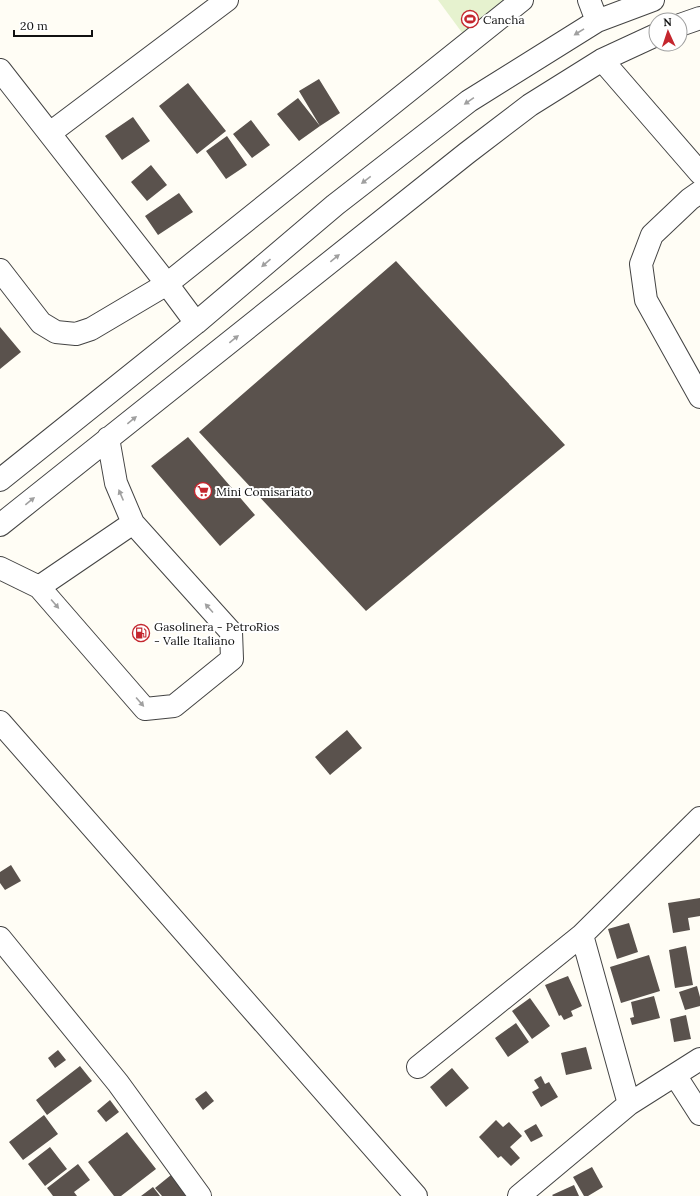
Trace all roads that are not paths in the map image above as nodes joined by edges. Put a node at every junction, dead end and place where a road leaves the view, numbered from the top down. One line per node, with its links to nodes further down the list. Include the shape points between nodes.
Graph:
1 (227, 0): 11 (street)
2 (522, 0): 15 (street)
3 (589, 0): 6 (street)
4 (653, 0): 6 (street)
5 (700, 18): 7 (street)
6 (597, 21): 16 (street, one-way to 16, via 469,100 335,205)
7 (688, 22)
8 (648, 39): 9 (street)
9 (602, 60): 12 (street); 19 (street, one-way to 9, via 467,153 530,105)
10 (0, 70): 11 (street)
11 (50, 133): 15 (street)
12 (700, 173)
13 (700, 192): 17 (street, via 652,235 641,264 646,300)
14 (0, 270): 15 (street, via 41,323 56,332 76,334 91,329)
15 (167, 284): 16 (street)
16 (196, 323): 20 (street)
17 (691, 366): 18 (street)
18 (700, 397)
19 (108, 438): 21 (street, one-way to 19, via 116,483); 22 (street, one-way to 19)
20 (0, 480)
21 (133, 523): 24 (street); 24 (street, one-way to 21, via 145,709 174,706 232,659 231,632)
22 (0, 525)
23 (0, 568): 24 (street)
24 (39, 587)
25 (0, 722): 34 (street)
26 (700, 818): 27 (street)
27 (582, 935): 30 (street); 32 (street)
28 (0, 938): 35 (street, via 118,1083)
29 (700, 1059): 31 (street)
30 (418, 1067)
31 (675, 1075): 32 (street); 33 (street)
32 (629, 1104): 36 (street)
33 (700, 1114)
34 (410, 1194)
35 (200, 1196)
36 (518, 1196)

